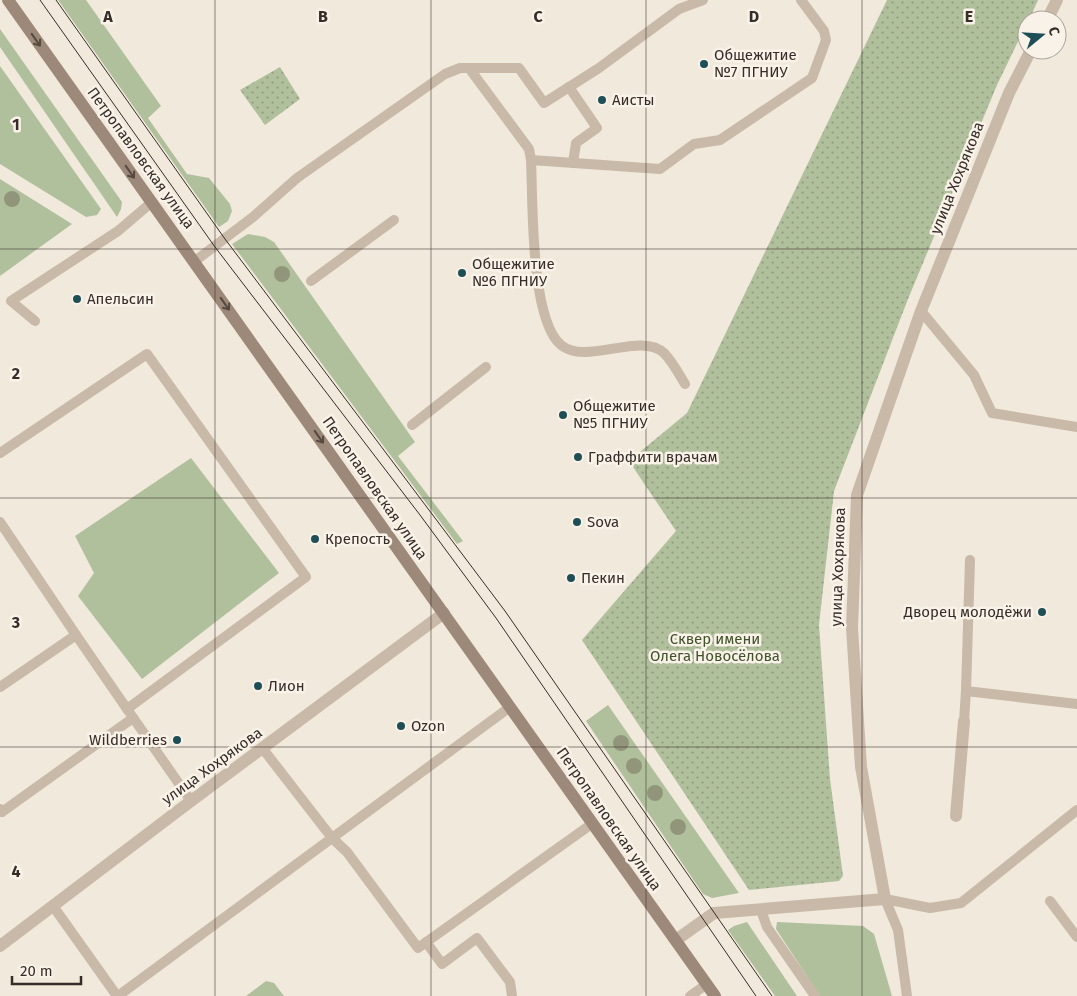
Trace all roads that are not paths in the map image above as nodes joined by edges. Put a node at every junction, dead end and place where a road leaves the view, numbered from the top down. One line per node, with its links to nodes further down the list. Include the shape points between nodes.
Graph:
1 (8, 0): 9 (street, Петропавловская улица, one-way to 9)
2 (703, 0): 6 (lane, via 679,9)
3 (802, 0): 8 (lane, via 824,31 826,40 812,78 720,140 694,144 660,169)
4 (1026, 60): 13 (street, улица Хохрякова, via 1009,93)
5 (469, 68): 6 (lane, via 519,68 544,103); 7 (lane, via 529,148); 11 (lane, via 445,74 297,178 253,217)
6 (569, 87): 8 (lane, via 597,128 576,143)
7 (531, 160): 8 (lane); 16 (lane, via 536,274 542,309 552,333 561,346 580,352 650,345 663,352)
8 (573, 163)
9 (152, 202): 11 (street, Петропавловская улица); 14 (lane, via 118,230 11,301)
10 (394, 220): 12 (lane)
11 (194, 261): 22 (street, Петропавловская улица, one-way to 22)
12 (311, 280)
13 (921, 311): 18 (lane, via 974,375 992,413); 37 (street, улица Хохрякова, via 857,495 852,628 862,767)
14 (35, 321)
15 (486, 367): 17 (lane)
16 (685, 384)
17 (412, 425)
18 (1077, 427)
19 (0, 453): 28 (lane, via 147,354 306,577)
20 (0, 522): 23 (lane)
21 (970, 560): 25 (lane)
22 (444, 613): 27 (street, Петропавловская улица); 30 (street, улица Хохрякова)
23 (76, 635): 24 (lane); 28 (lane)
24 (0, 687)
25 (966, 691): 26 (lane); 29 (lane)
26 (1077, 704)
27 (510, 707): 35 (street, Петропавловская улица); 36 (lane)
28 (130, 714): 31 (lane); 32 (lane, via 2,812)
29 (964, 721): 34 (street)
30 (263, 749): 31 (street, улица Хохрякова); 36 (lane)
31 (192, 801): 39 (street, улица Хохрякова)
32 (0, 809)
33 (1077, 810): 37 (lane, via 962,903 930,908)
34 (956, 816)
35 (593, 823): 42 (street, Петропавловская улица); 43 (lane)
36 (332, 838): 43 (lane, via 418,948); 46 (lane)
37 (885, 899): 40 (street); 51 (lane, via 898,930)
38 (1050, 901): 41 (lane)
39 (53, 906): 44 (street, улица Хохрякова); 46 (lane)
40 (760, 910): 42 (street, via 714,913); 50 (lane, via 767,927)
41 (1077, 937)
42 (676, 940): 45 (street, Петропавловская улица)
43 (426, 942): 47 (lane, via 442,964 477,938 510,982)
44 (0, 946)
45 (707, 984): 48 (lane); 49 (street, Петропавловская улица)
46 (118, 996)
47 (512, 996)
48 (690, 996)
49 (715, 996)
50 (815, 996)
51 (907, 996)

